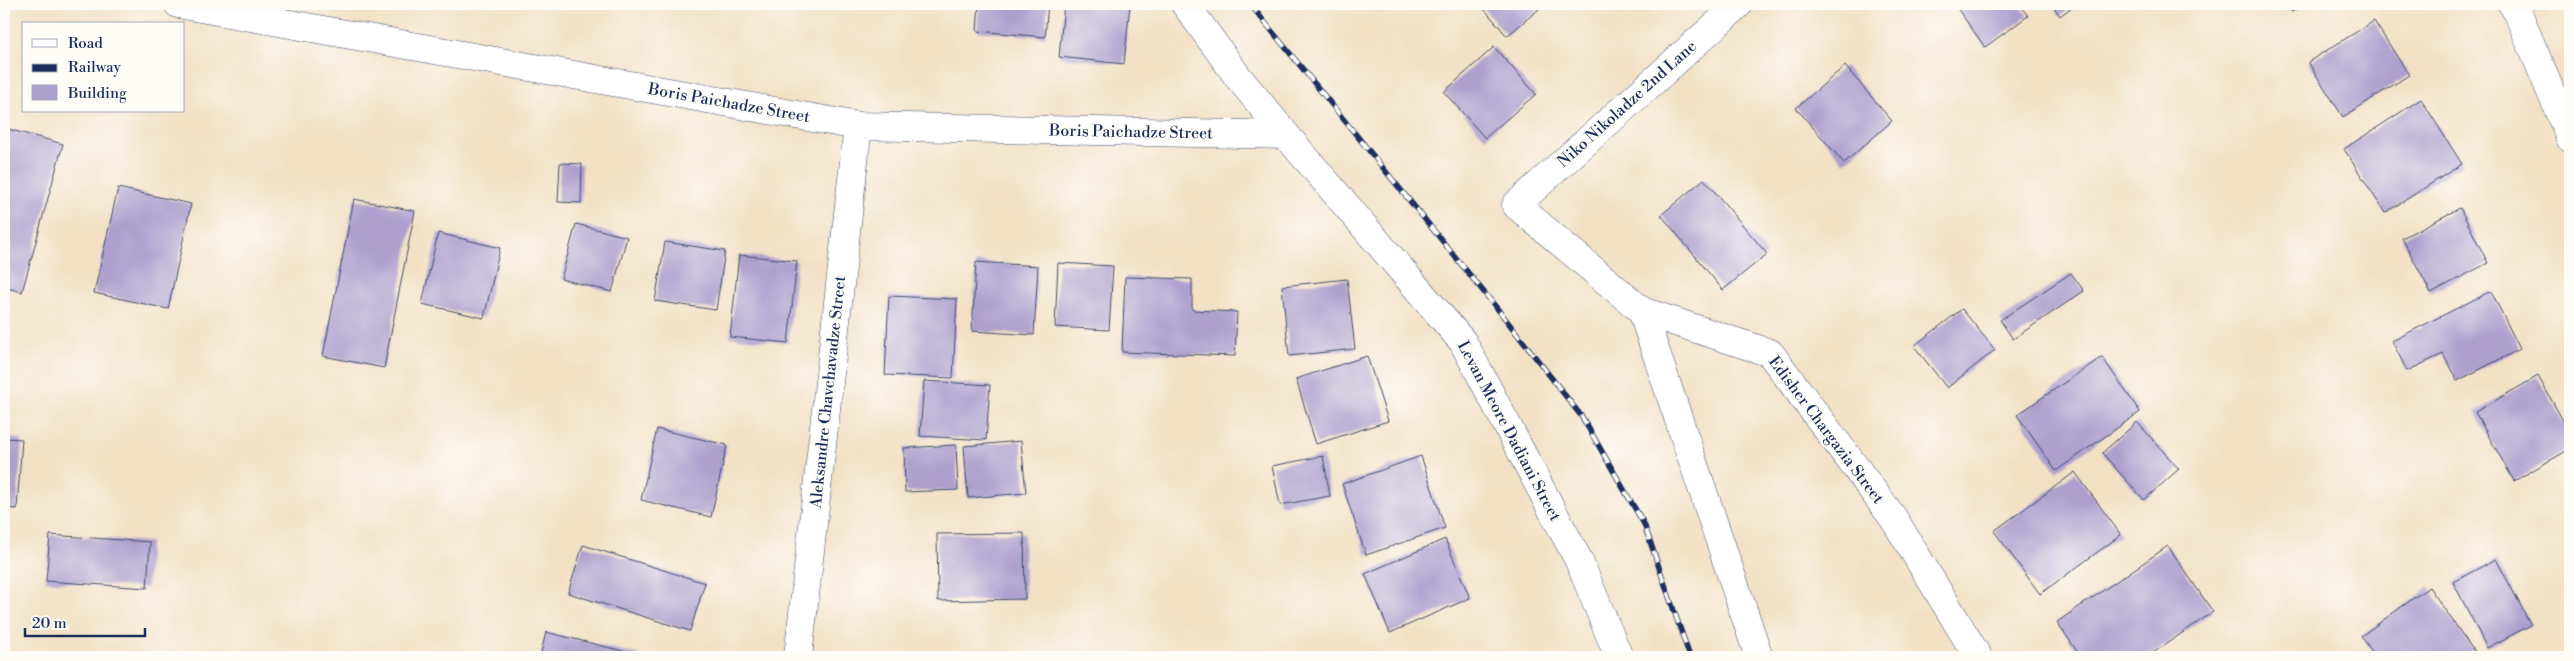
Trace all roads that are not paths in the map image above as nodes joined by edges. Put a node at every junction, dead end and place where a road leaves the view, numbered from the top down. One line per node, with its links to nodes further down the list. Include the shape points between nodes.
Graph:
1 (178, 4): 5 (street, Boris Paichadze Street)
2 (1185, 4): 6 (street, Levan Meore Dadiani Street, via 1238,77)
3 (1739, 4): 8 (street, Niko Nikoladze 2nd Lane)
4 (2512, 4): 7 (street)
5 (858, 126): 6 (street, Boris Paichadze Street); 10 (street, Aleksandre Chavchavadze Street)
6 (1286, 135): 11 (street, Levan Meore Dadiani Street, via 1463,342 1579,561)
7 (2570, 138)
8 (1516, 205): 9 (street, Edisher Chargazia Street)
9 (1642, 311): 12 (street); 13 (street, Edisher Chargazia Street, via 1770,353 1894,519)
10 (798, 657)
11 (1619, 657)
12 (1759, 657)
13 (1978, 657)

